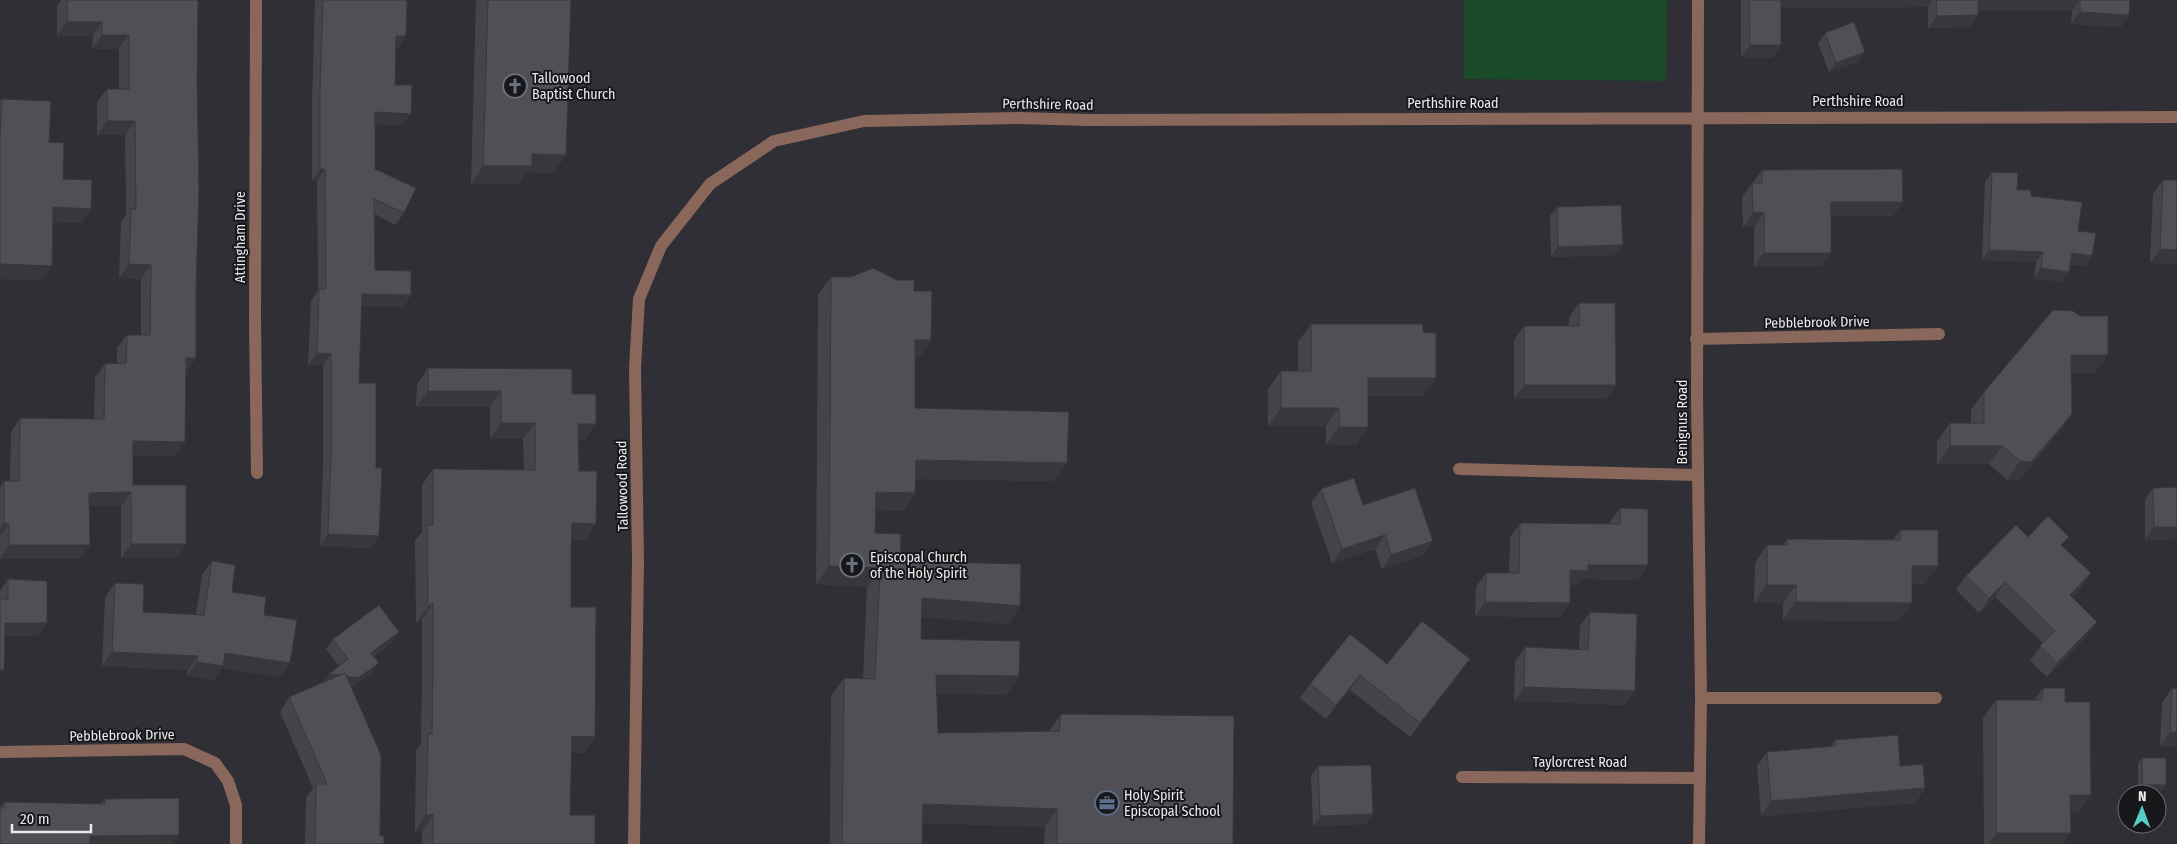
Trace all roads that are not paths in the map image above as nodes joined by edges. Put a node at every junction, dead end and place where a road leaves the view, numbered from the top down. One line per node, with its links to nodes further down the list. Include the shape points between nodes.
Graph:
1 (256, 0): 9 (street, Attingham Drive)
2 (1698, 0): 3 (street, Benignus Road)
3 (1698, 117): 4 (street, Perthshire Road); 5 (street, Perthshire Road, via 864,121 774,141); 7 (street, Benignus Road)
4 (2177, 117)
5 (739, 165): 17 (street, Tallowood Road, via 710,184 661,246 639,299 635,369 638,561)
6 (1939, 334): 7 (street, Pebblebrook Drive)
7 (1696, 339): 10 (street, Benignus Road)
8 (1459, 469): 10 (street)
9 (257, 473)
10 (1697, 475): 11 (street, Benignus Road)
11 (1701, 698): 12 (street); 15 (street, Benignus Road)
12 (1936, 698)
13 (0, 752): 16 (street, Pebblebrook Drive, via 184,749 215,763 228,781 236,805)
14 (1462, 777): 15 (street, Taylorcrest Road)
15 (1699, 778): 18 (street, Benignus Road)
16 (236, 844)
17 (634, 844)
18 (1700, 844)

